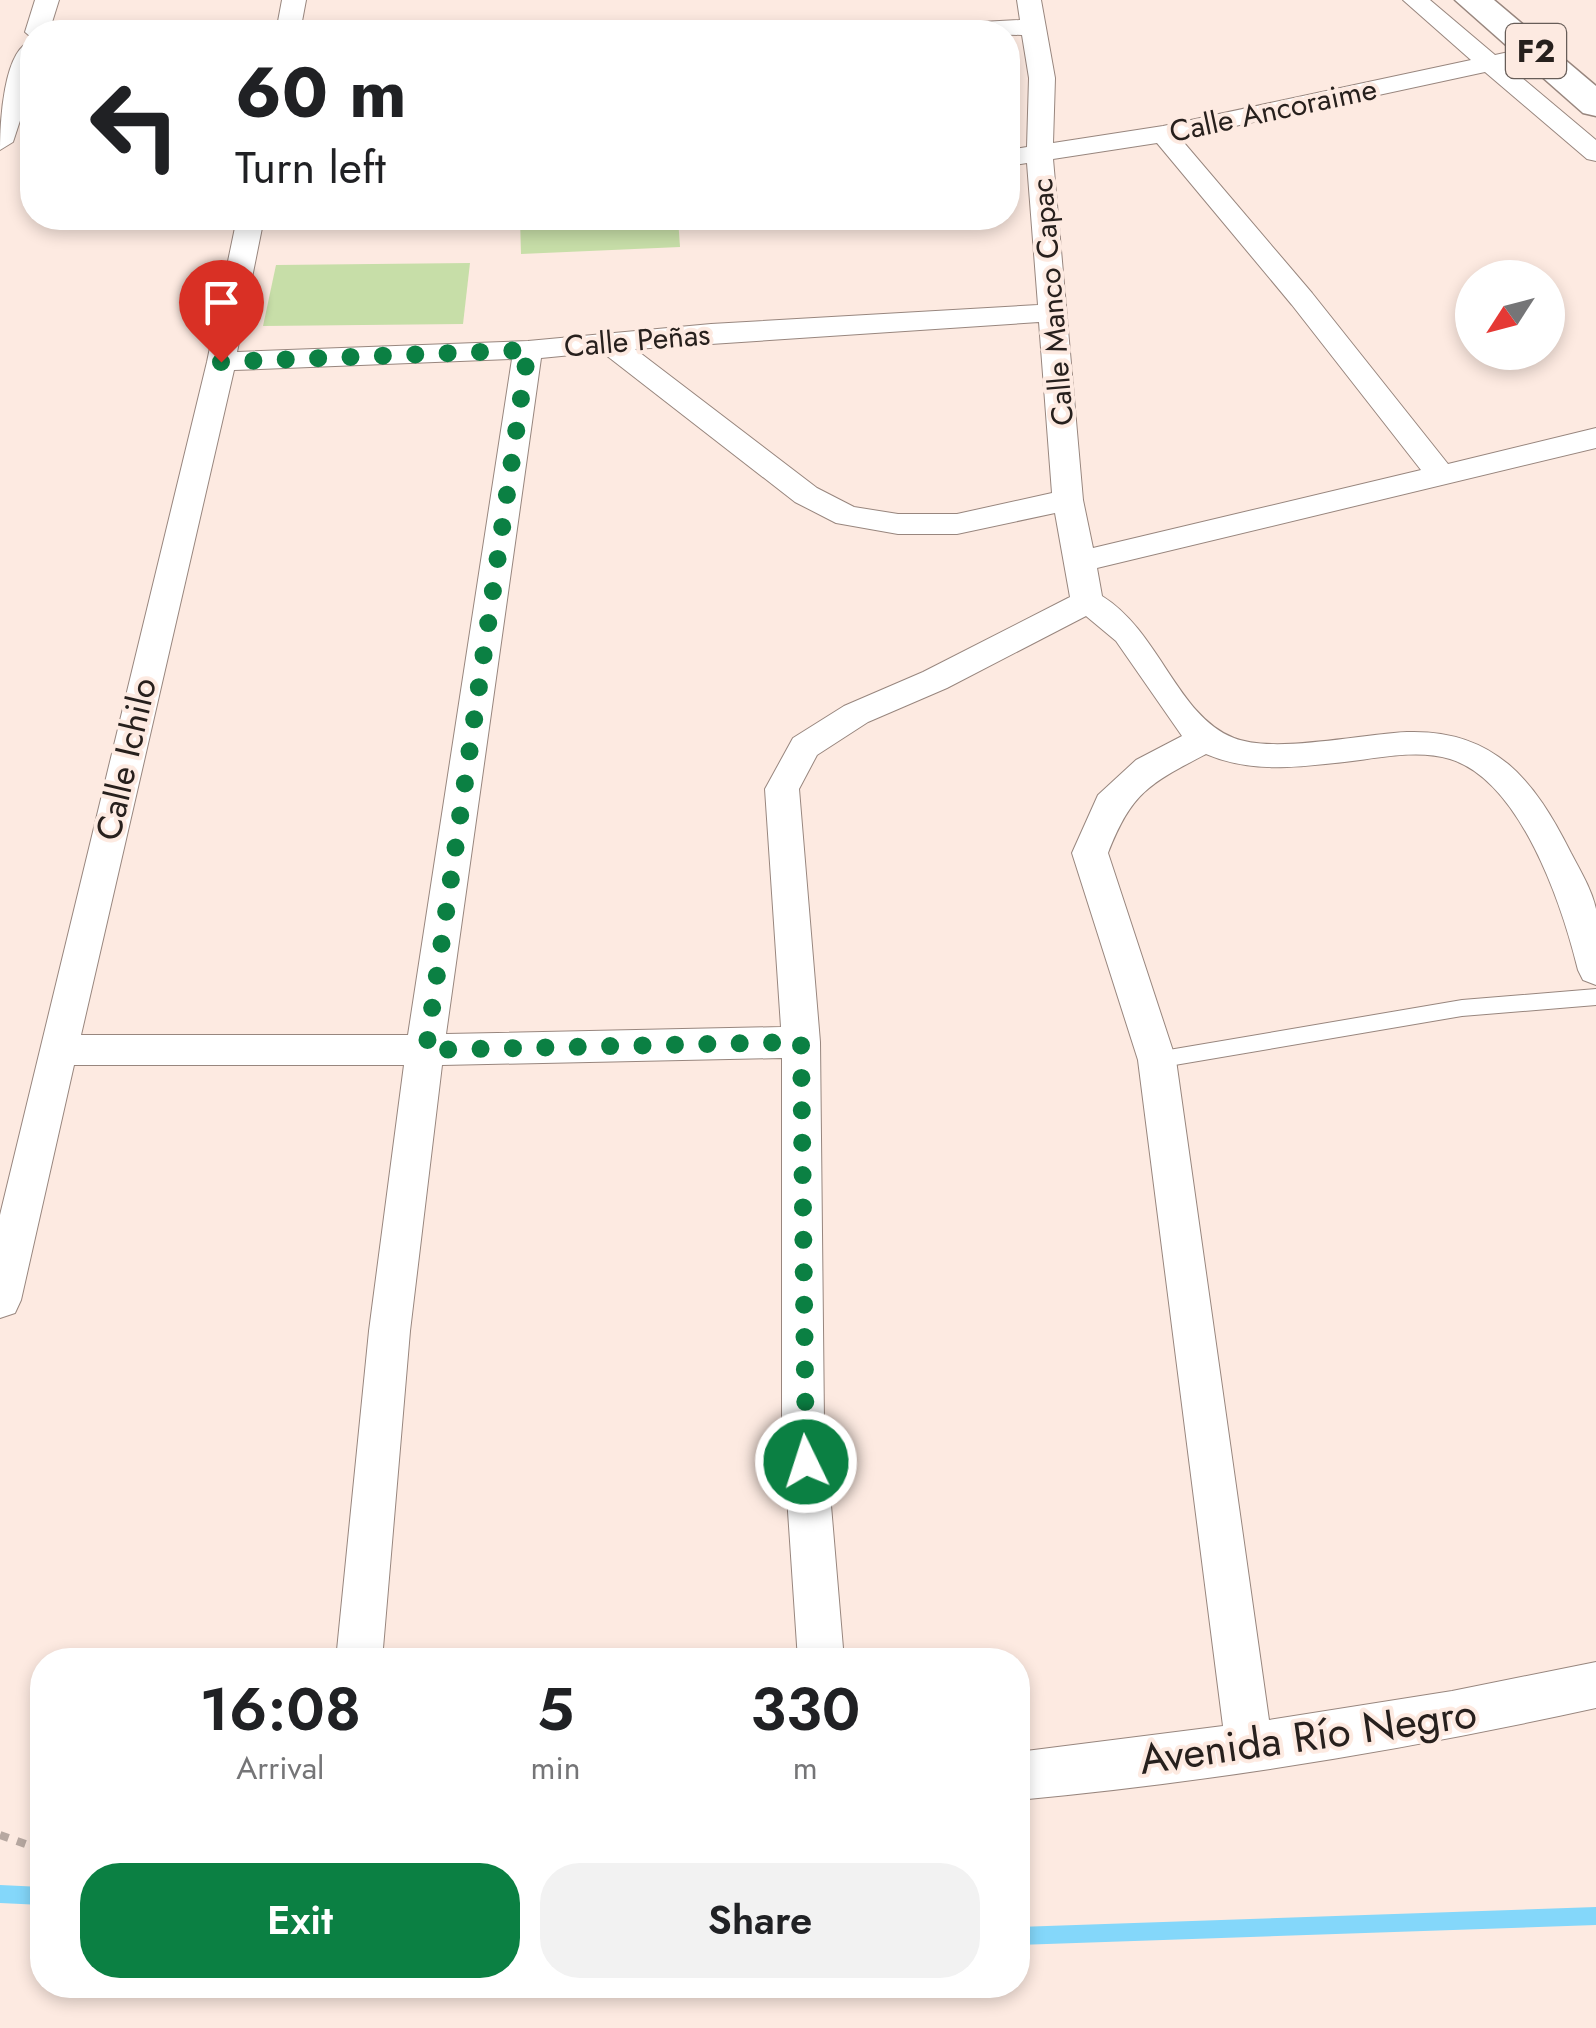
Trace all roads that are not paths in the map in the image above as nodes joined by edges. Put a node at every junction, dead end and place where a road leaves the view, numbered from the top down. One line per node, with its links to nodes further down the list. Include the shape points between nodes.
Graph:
1 (1414, 0): 8 (street)
2 (1474, 0): 6 (highway, F2)
3 (1523, 0): 7 (highway, F2)
4 (1032, 13): 5 (street); 14 (street, Calle Manco Capac, via 1042,78)
5 (993, 20)
6 (1537, 52): 8 (street, Calle Ancoraime); 10 (highway, F2)
7 (1596, 61)
8 (1491, 63): 12 (street, Calle Ancoraime); 13 (street)
9 (20, 100): 11 (street)
10 (1596, 105)
11 (14, 126)
12 (1163, 134): 14 (street, Calle Ancoraime); 22 (street)
13 (1596, 153)
14 (1040, 155): 15 (street, Calle Ancoraime); 17 (street, Calle Manco Capac)
15 (1020, 157)
16 (248, 230): 20 (street, Calle Ichilo)
17 (1053, 314): 18 (street, Calle Peñas); 23 (street, Calle Manco Capac)
18 (609, 343): 19 (street, Calle Peñas); 23 (street, via 806,495 847,516 957,524)
19 (528, 350): 20 (street, Calle Peñas); 31 (street)
20 (221, 362): 30 (street, Calle Ichilo)
21 (1596, 438): 22 (street)
22 (1440, 474): 24 (street)
23 (1068, 500): 24 (street, Calle Manco Capac)
24 (1082, 561): 25 (street, Calle Manco Capac)
25 (1087, 602): 26 (street, via 1123,625); 29 (street, via 856,714 805,747 782,789)
26 (1206, 739): 27 (street, via 1258,756 1437,745 1489,761 1508,779 1564,873); 32 (street, via 1148,769 1110,804 1090,853)
27 (1596, 970)
28 (1596, 997): 32 (lane, via 1462,1008)
29 (801, 1042): 31 (street); 36 (street, via 803,1422)
30 (56, 1050): 31 (street); 33 (street, Calle Ichilo)
31 (426, 1050): 35 (street, via 374,1456)
32 (1156, 1060): 38 (street)
33 (14, 1180): 34 (street, Calle Ichilo)
34 (0, 1300)
35 (360, 1648)
36 (820, 1648)
37 (1596, 1684): 38 (street, Avenida Río Negro, via 1480,1712)
38 (1249, 1748): 39 (street, Avenida Río Negro)
39 (1030, 1775)

